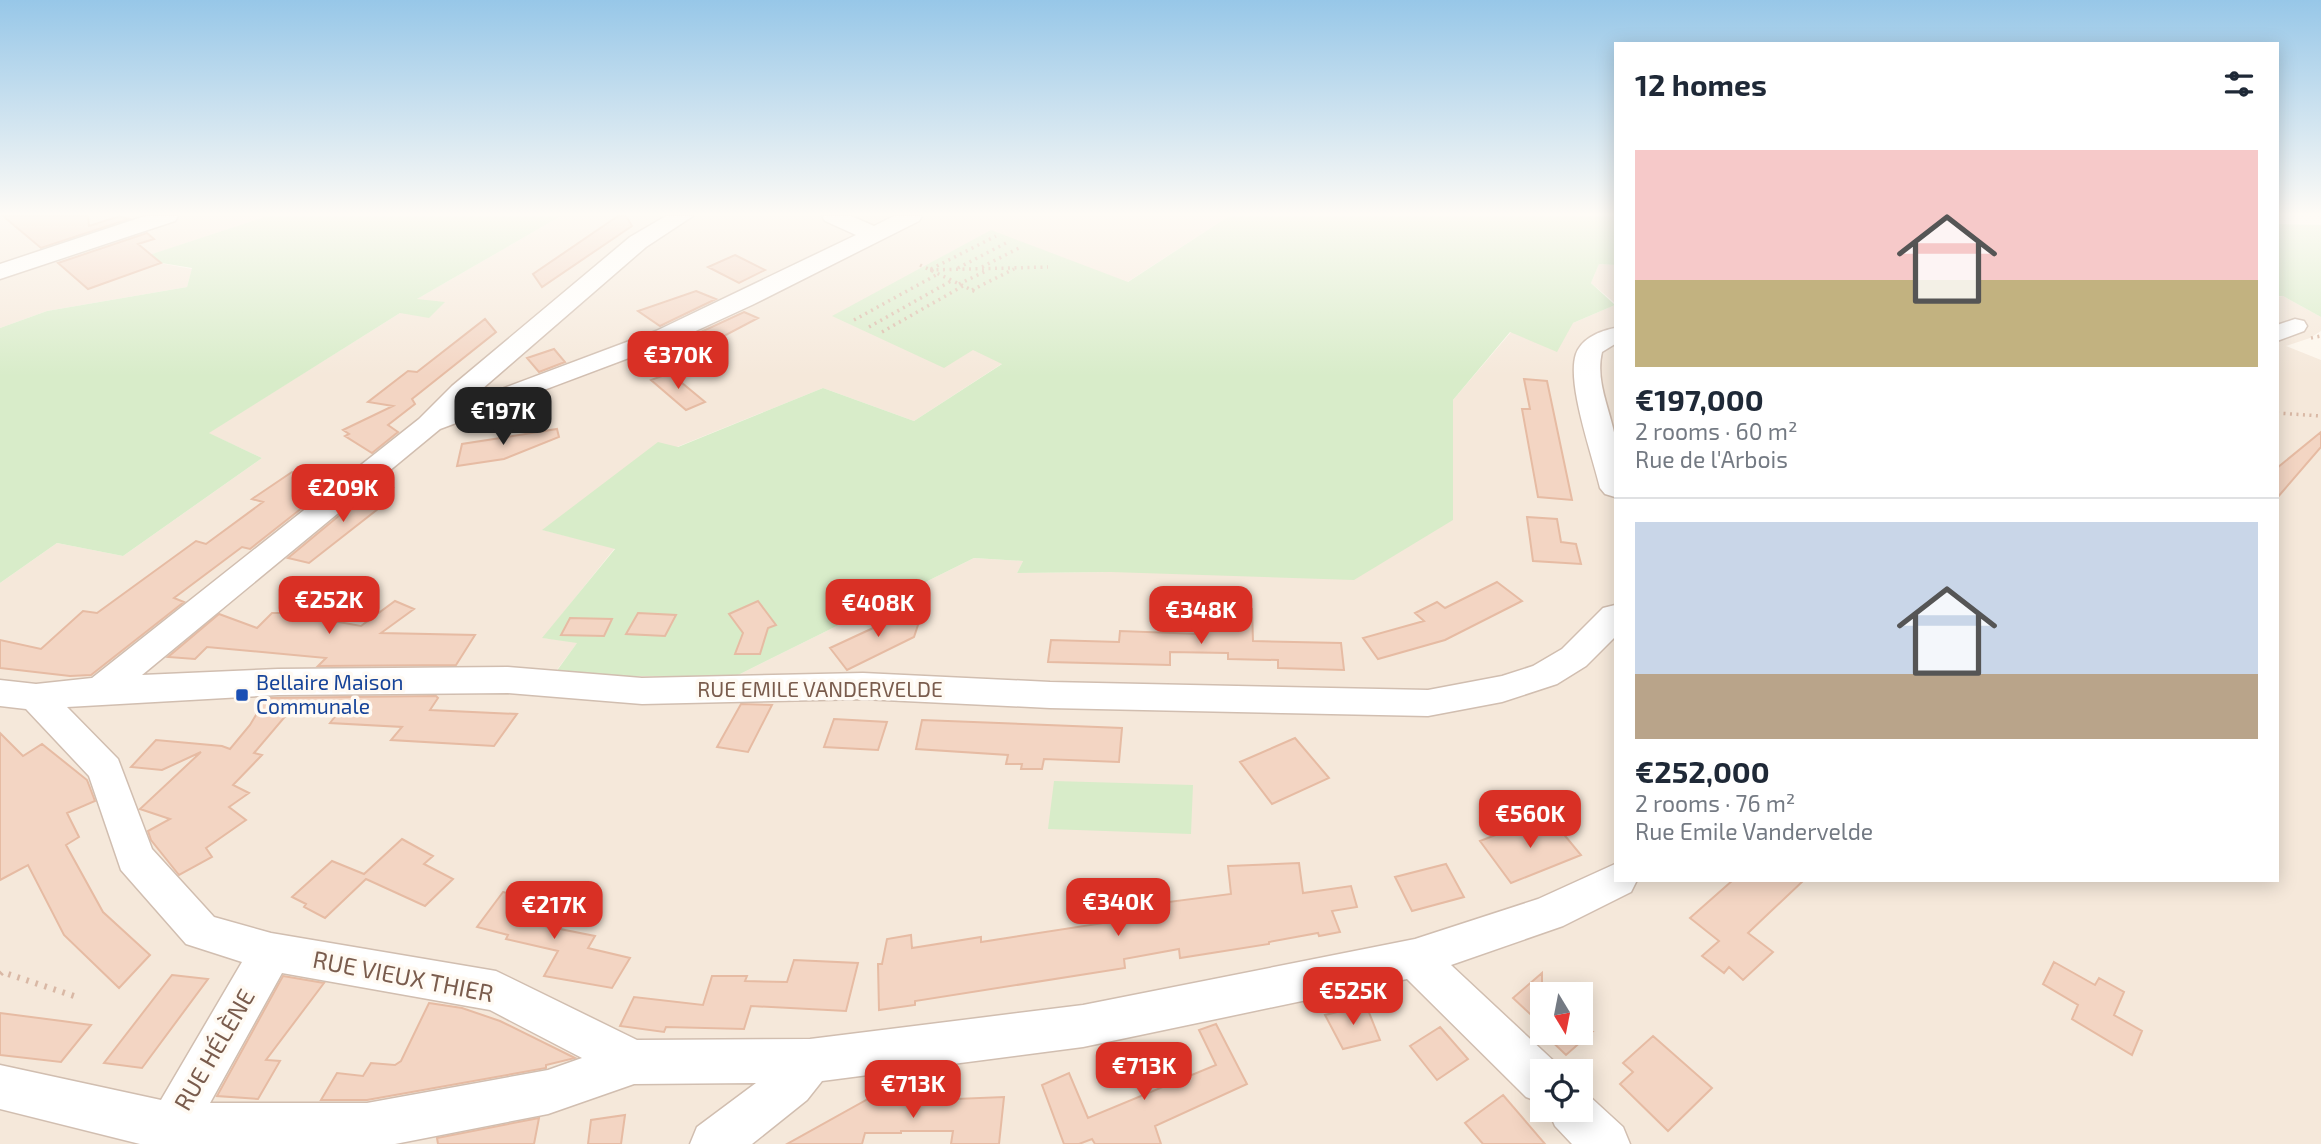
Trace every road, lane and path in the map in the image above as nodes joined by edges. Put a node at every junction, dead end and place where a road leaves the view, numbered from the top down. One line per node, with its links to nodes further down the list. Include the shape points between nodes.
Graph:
1 (606, 269): 18 (street, via 461,392)
2 (804, 269): 18 (street, via 665,336)
3 (946, 269): 6 (path)
4 (989, 269): 9 (path)
5 (1015, 269): 10 (path)
6 (930, 270): 7 (path)
7 (937, 274): 8 (path); 12 (path)
8 (951, 281): 9 (path); 13 (path)
9 (961, 285): 10 (path); 14 (path)
10 (972, 290): 11 (path)
11 (978, 293)
12 (854, 320)
13 (869, 327)
14 (882, 332)
15 (1614, 335): 19 (street, via 1589,353 1586,374)
16 (2279, 413): 17 (path)
17 (2321, 416)
18 (429, 425): 21 (street)
19 (1614, 484)
20 (1614, 617): 21 (street, RUE EMILE VANDERVELDE, via 1587,648 1546,675 1428,703 863,686 642,691 508,680 278,682)
21 (101, 690): 22 (street, RUE EMILE VANDERVELDE)
22 (18, 695): 24 (street, RUE VIEUX THIER, via 105,769 135,858 201,931)
23 (1614, 881): 25 (street, RUE VIEUX THIER, via 1549,913)
24 (271, 952): 29 (street, RUE VIEUX THIER, via 496,991); 33 (street, RUE HÉLÈNE)
25 (1415, 958): 28 (street, RUE VIEUX THIER, via 1083,1026); 30 (street)
26 (1, 972): 27 (path)
27 (80, 998)
28 (810, 1061): 29 (street, RUE VIEUX THIER); 34 (street, via 791,1084)
29 (634, 1062): 33 (street, via 548,1092 367,1126)
30 (1530, 1069)
31 (0, 1087): 33 (street)
32 (1583, 1122): 35 (street)
33 (164, 1135)
34 (714, 1144)
35 (1606, 1144)

